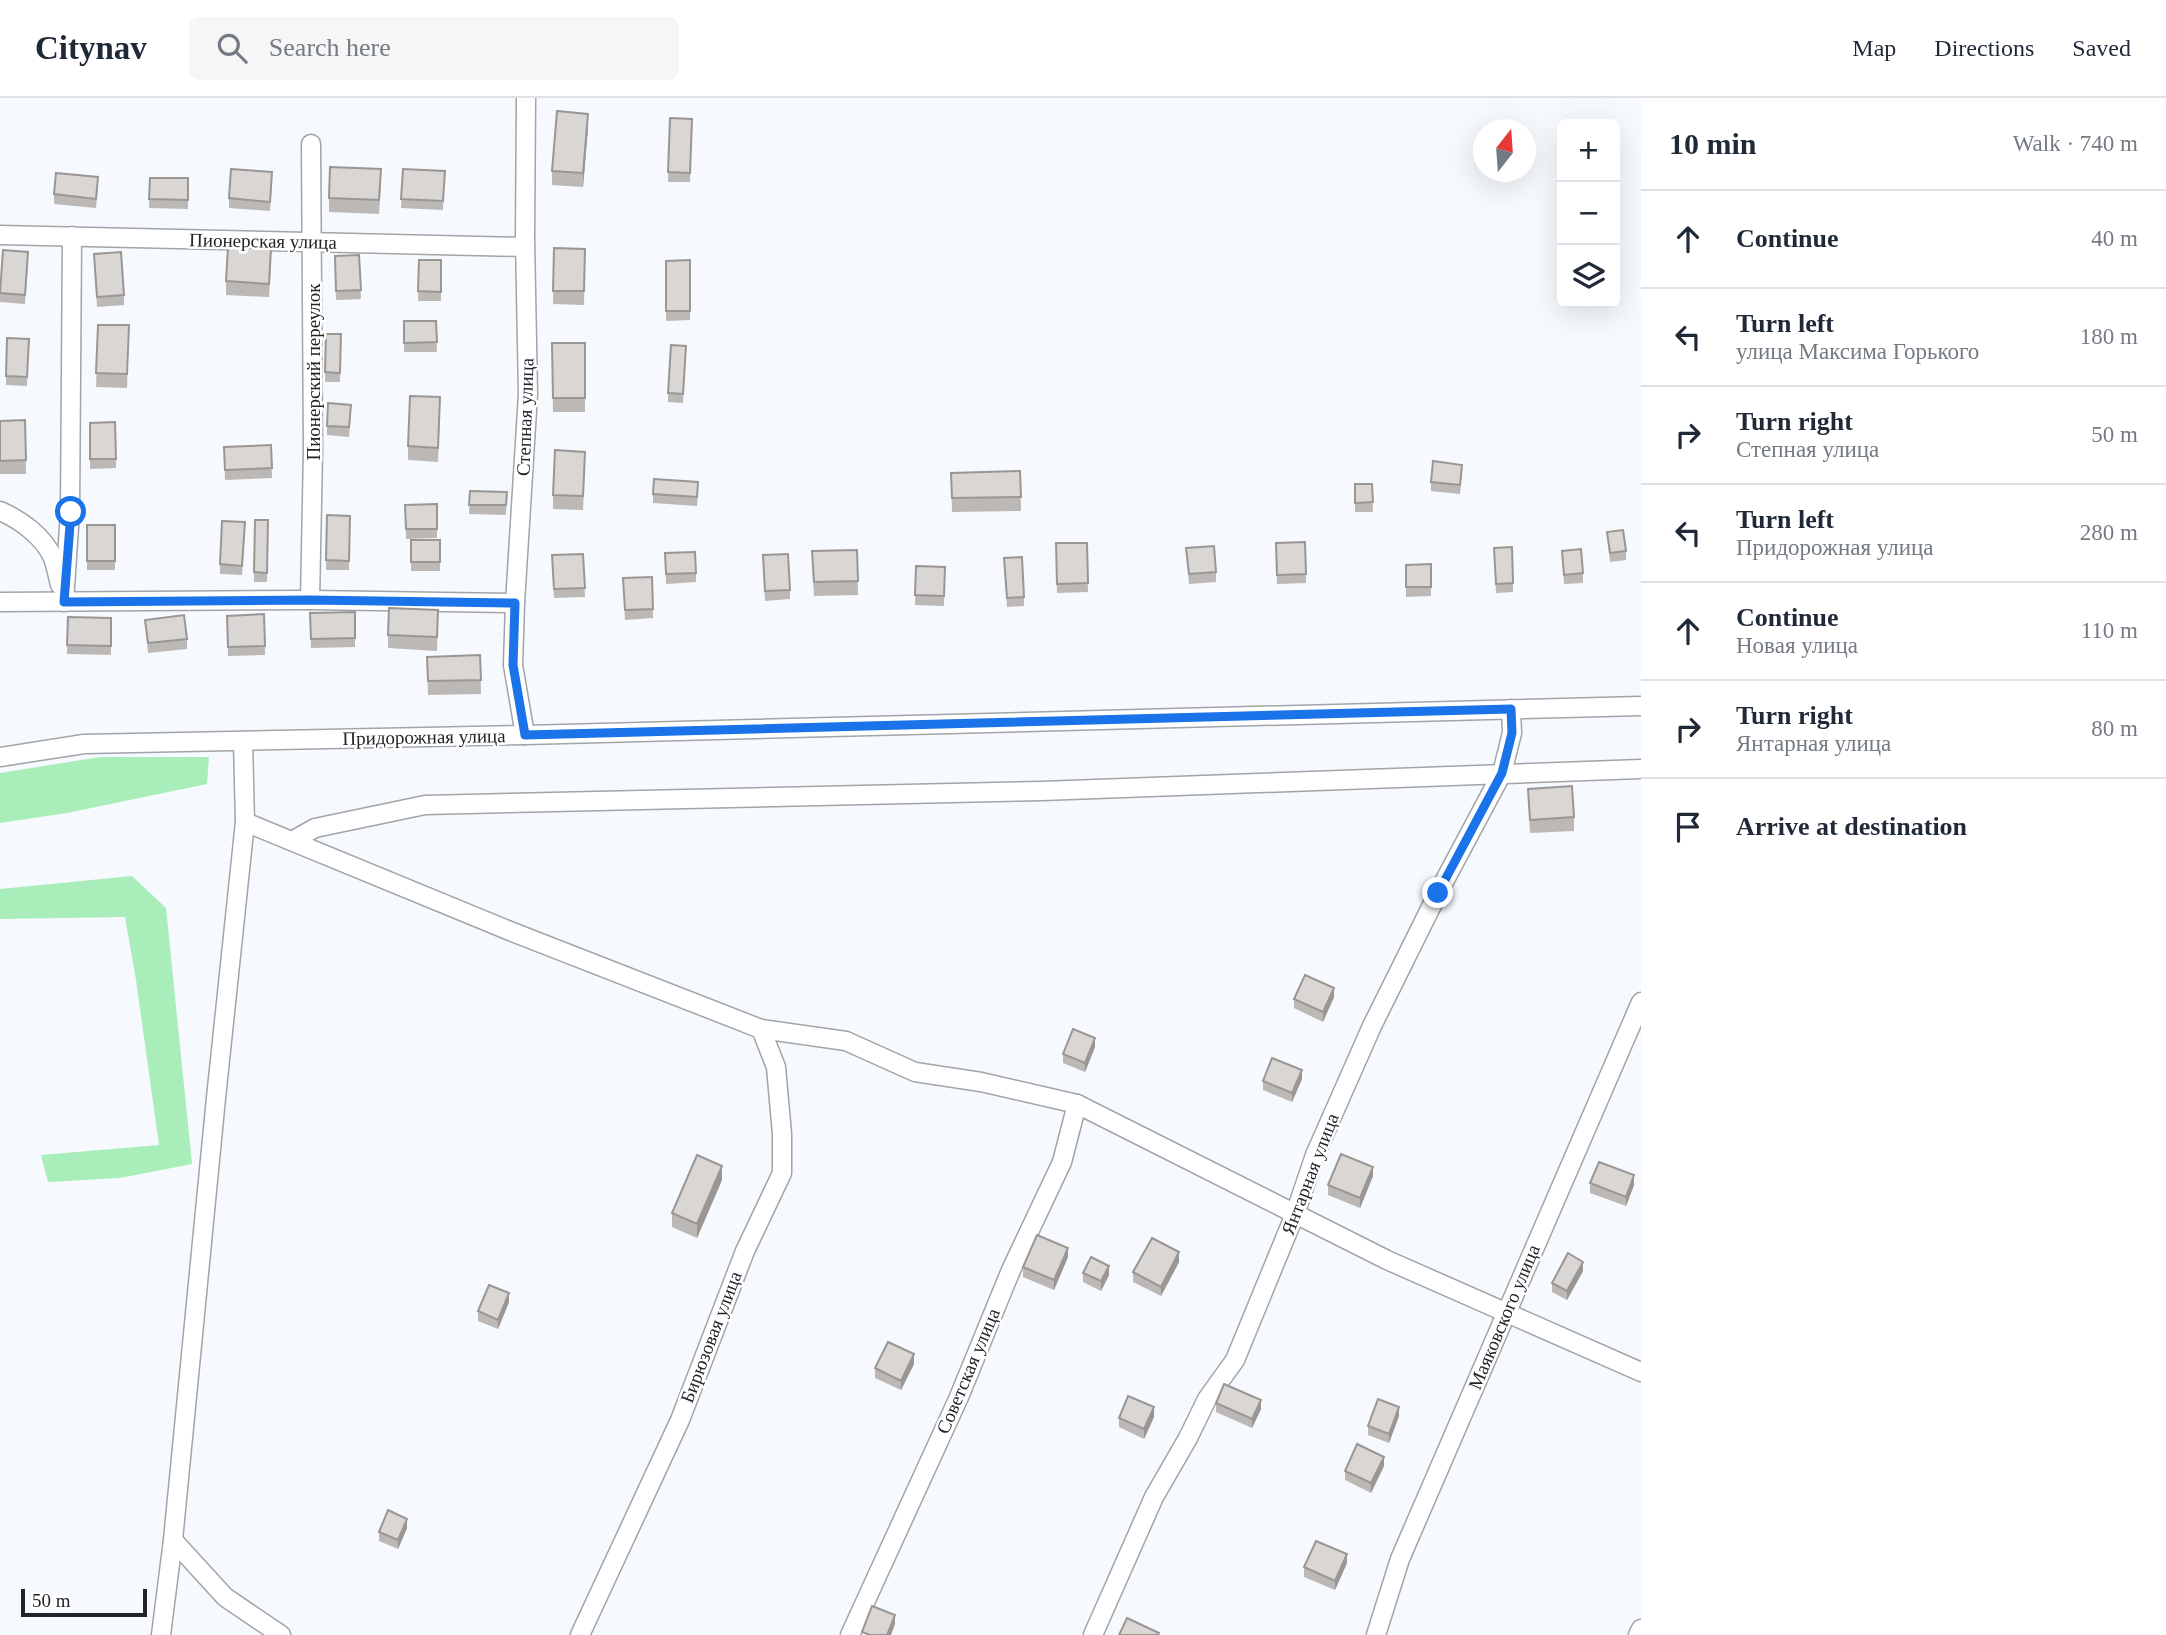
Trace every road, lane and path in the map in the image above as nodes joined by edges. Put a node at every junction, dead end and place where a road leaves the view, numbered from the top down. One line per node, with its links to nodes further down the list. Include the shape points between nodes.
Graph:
1 (526, 98): 6 (street, Степная улица)
2 (311, 144): 5 (street, Пионерский переулок)
3 (0, 235): 4 (street, Пионерская улица)
4 (72, 236): 5 (street, Пионерская улица); 10 (street, via 71,512)
5 (313, 242): 6 (street, Пионерская улица); 8 (street, Пионерский переулок)
6 (525, 247): 11 (street, Степная улица, via 528,394)
7 (0, 511): 10 (street, via 35,533 53,557)
8 (310, 600): 10 (street); 11 (street)
9 (0, 602): 10 (street)
10 (64, 602)
11 (515, 603): 14 (street, Степная улица, via 513,665)
12 (1641, 706): 13 (street, Придорожная улица)
13 (1511, 709): 14 (street, Придорожная улица); 18 (street, Янтарная улица, via 1512,733)
14 (525, 735): 15 (street, Придорожная улица)
15 (243, 741): 16 (street, Придорожная улица, via 84,744); 19 (street)
16 (0, 757)
17 (1641, 769): 18 (street)
18 (1502, 773): 20 (street, via 1042,791 425,805 315,828); 24 (street, Янтарная улица, via 1372,1026 1315,1155)
19 (245, 822): 20 (street); 27 (street)
20 (292, 841): 22 (street)
21 (1641, 1002): 25 (street, Маяковского улица)
22 (761, 1029): 23 (street, via 846,1041 915,1072); 31 (street, Бирюзовая улица, via 776,1068 782,1173 745,1251 680,1420)
23 (1077, 1104): 24 (street); 32 (street, Советская улица, via 1062,1162)
24 (1295, 1214): 25 (street); 33 (street, Янтарная улица, via 1235,1360 1207,1399 1154,1497)
25 (1506, 1311): 26 (street); 34 (street, Маяковского улица, via 1400,1559)
26 (1641, 1372)
27 (173, 1540): 29 (street); 30 (street, via 225,1597)
28 (1641, 1629): 35 (street)
29 (161, 1635)
30 (281, 1635)
31 (580, 1635)
32 (850, 1635)
33 (1093, 1635)
34 (1376, 1635)
35 (1638, 1635)

